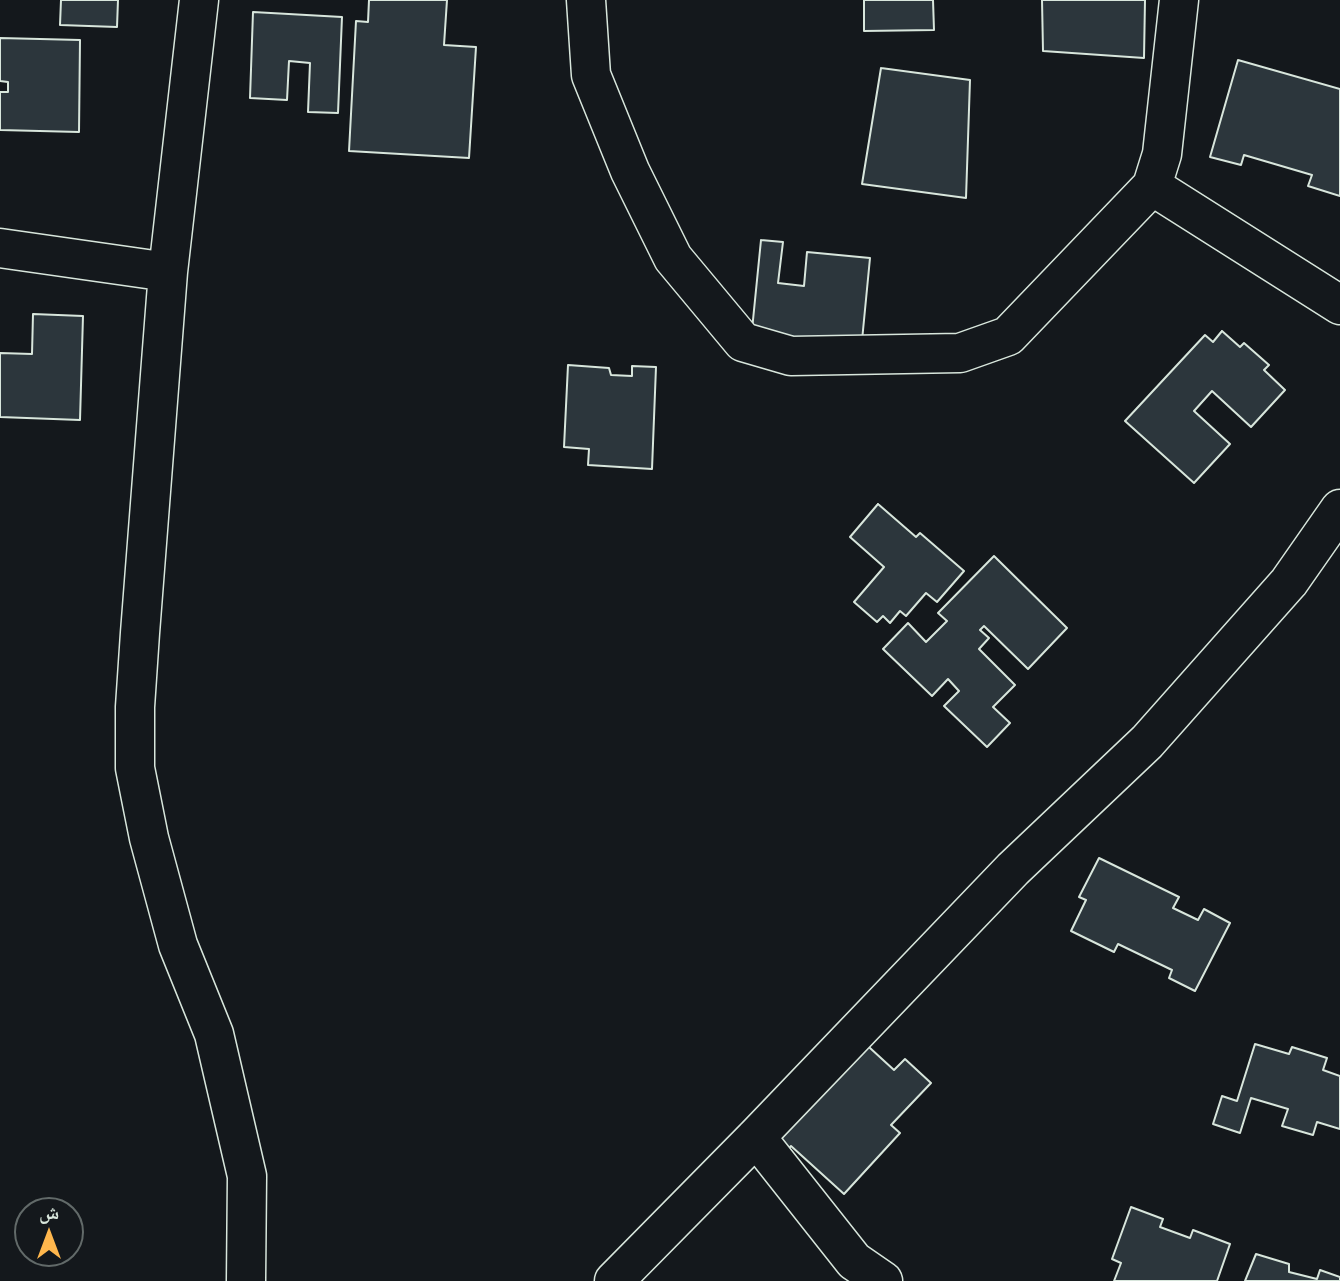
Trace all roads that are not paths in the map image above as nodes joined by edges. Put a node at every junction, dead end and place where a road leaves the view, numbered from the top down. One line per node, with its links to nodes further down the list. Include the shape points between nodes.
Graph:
1 (199, 0): 6 (street)
2 (586, 0): 4 (street, via 591,75 630,171 673,258 743,342 791,356 859,356 960,353 1007,336)
3 (1179, 0): 4 (street, via 1162,154)
4 (1152, 186): 7 (street)
5 (0, 248): 6 (street)
6 (168, 272): 10 (street, via 139,633 135,768 178,945 214,1034 247,1176)
7 (1340, 305)
8 (1340, 509): 9 (street, via 1289,582 1147,742 1013,869)
9 (757, 1137): 11 (street); 12 (street, via 854,1261)
10 (246, 1281)
11 (614, 1281)
12 (883, 1281)

